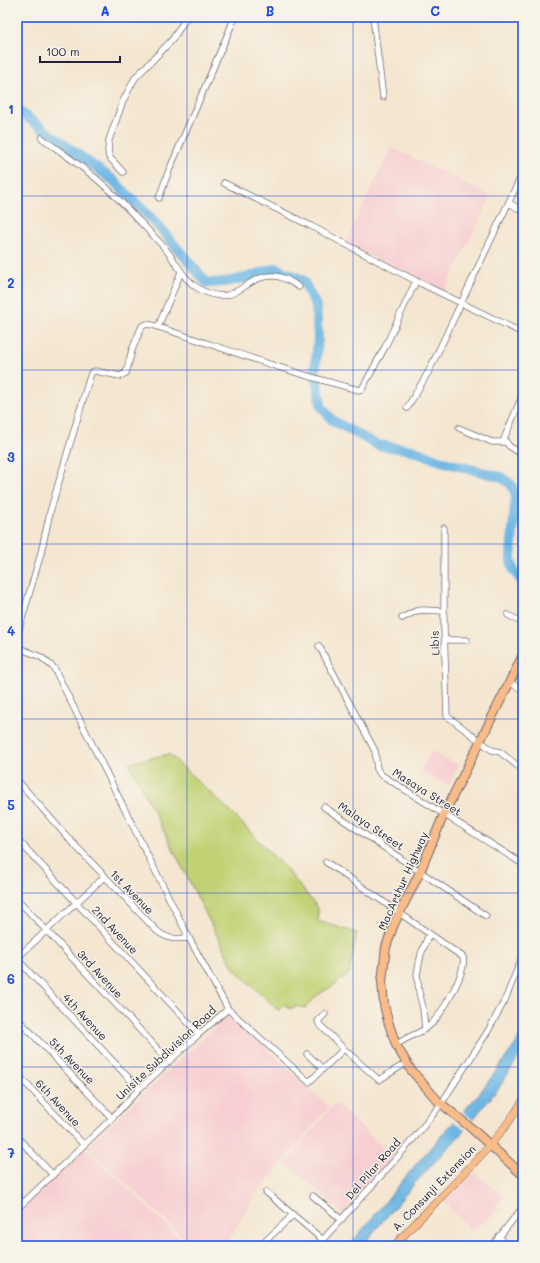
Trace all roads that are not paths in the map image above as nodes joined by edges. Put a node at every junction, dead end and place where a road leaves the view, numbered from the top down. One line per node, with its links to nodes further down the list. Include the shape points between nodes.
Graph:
1 (187, 17): 6 (street, via 172,40 135,78 124,101 109,140 108,151 109,157)
2 (235, 17): 9 (street)
3 (373, 17): 4 (street)
4 (382, 97)
5 (42, 138): 12 (street, via 77,163 124,205 170,254)
6 (123, 172)
7 (523, 172): 10 (street)
8 (224, 183): 13 (street)
9 (159, 198)
10 (509, 204): 11 (street); 15 (street)
11 (523, 211)
12 (181, 272): 14 (street, via 187,281 202,291 218,296 235,294 266,276 276,276); 16 (street)
13 (416, 281): 15 (street); 16 (street, via 385,347 362,389 359,390)
14 (299, 287)
15 (462, 302): 17 (street); 19 (street, via 429,371)
16 (158, 327): 28 (street, via 146,324 142,326 124,375 95,371 90,376)
17 (523, 333)
18 (523, 394): 21 (street, via 505,435)
19 (407, 408)
20 (460, 428): 21 (street, via 492,442)
21 (505, 442): 22 (street)
22 (523, 455)
23 (444, 528): 24 (street, Libis)
24 (444, 611): 26 (street, via 416,611); 29 (street, Libis)
25 (508, 615): 27 (street)
26 (402, 618)
27 (523, 622)
28 (17, 636)
29 (444, 640): 30 (street); 36 (street, Libis, via 447,716)
30 (467, 640)
31 (319, 646): 40 (street, Masaya Street, via 375,750 380,774)
32 (17, 647): 52 (street, via 49,662 54,668)
33 (523, 656): 34 (highway, MacArthur Highway)
34 (509, 682): 35 (street); 36 (highway, MacArthur Highway)
35 (523, 690)
36 (480, 741): 37 (street, via 492,750 500,752); 40 (highway, MacArthur Highway)
37 (523, 770)
38 (17, 780): 45 (street, 1st Avenue)
39 (324, 807): 44 (street, Malaya Street)
40 (444, 814): 43 (street, Masaya Street); 44 (highway, MacArthur Highway)
41 (17, 839): 47 (street, 2nd Avenue)
42 (326, 862): 48 (street)
43 (523, 864)
44 (420, 872): 48 (highway, MacArthur Highway); 49 (street, Malaya Street)
45 (104, 877): 47 (street); 52 (street, 1st Avenue, via 164,937)
46 (17, 899): 50 (street, 3rd Avenue)
47 (75, 903): 50 (street); 59 (street, 2nd Avenue)
48 (399, 912): 51 (street); 60 (highway, MacArthur Highway, via 386,947 382,981 384,1006)
49 (486, 916)
50 (46, 932): 54 (street); 63 (street, 3rd Avenue)
51 (429, 934): 58 (street, via 417,974); 58 (street, via 460,954 464,960 462,971 446,1004)
52 (189, 938): 55 (street)
53 (523, 955): 69 (street, Del Pilar Road, via 505,1000 488,1031)
54 (17, 958): 67 (street, 4th Avenue)
55 (228, 1009): 59 (street, Unisite Subdivision Road); 65 (street, Unisite Subdivision Road, via 309,1082)
56 (324, 1014): 61 (street, via 318,1021 319,1024)
57 (17, 1018): 70 (street, 5th Avenue)
58 (425, 1028): 60 (street)
59 (199, 1034): 63 (street, Unisite Subdivision Road)
60 (396, 1045): 64 (highway, MacArthur Highway)
61 (344, 1049): 64 (street, via 379,1080); 65 (street, Unisite Subdivision Road)
62 (307, 1054): 65 (street)
63 (169, 1061): 67 (street, Unisite Subdivision Road)
64 (406, 1063): 69 (highway, MacArthur Highway)
65 (324, 1069)
66 (17, 1074): 72 (street, 6th Avenue)
67 (139, 1089): 70 (street, Unisite Subdivision Road)
68 (523, 1101): 73 (main road, A. Consunji Extension)
69 (441, 1104): 73 (highway, MacArthur Highway); 84 (street, Del Pilar Road)
70 (112, 1118): 72 (street, Unisite Subdivision Road)
71 (17, 1137): 74 (street)
72 (84, 1145): 74 (street, Unisite Subdivision Road)
73 (490, 1146): 75 (highway, MacArthur Highway); 89 (main road, A. Consunji Extension)
74 (53, 1175): 79 (street, Unisite Subdivision Road)
75 (523, 1175)
76 (266, 1192): 82 (street)
77 (17, 1196): 79 (street)
78 (313, 1196): 84 (street)
79 (23, 1203): 81 (street, Unisite Subdivision Road)
80 (523, 1207): 83 (street)
81 (17, 1208)
82 (292, 1215): 86 (street); 87 (street)
83 (521, 1215): 85 (street)
84 (342, 1220): 86 (street, Del Pilar Road)
85 (499, 1236): 90 (street); 91 (street)
86 (323, 1240): 88 (street, Del Pilar Road)
87 (260, 1246)
88 (317, 1246)
89 (394, 1246)
90 (492, 1246)
91 (508, 1246)

